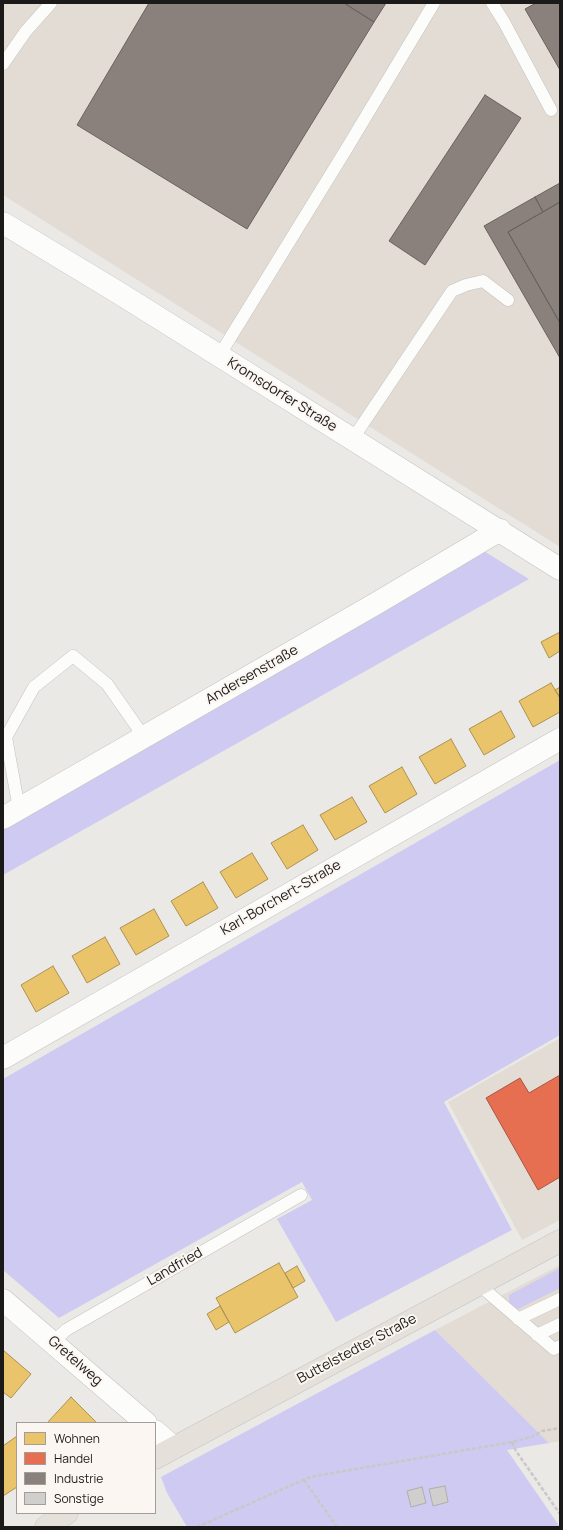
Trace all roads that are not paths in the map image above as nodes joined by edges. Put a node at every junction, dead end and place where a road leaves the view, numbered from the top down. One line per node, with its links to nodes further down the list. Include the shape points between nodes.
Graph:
1 (51, 3): 4 (lane, via 26,31)
2 (434, 3): 8 (lane)
3 (492, 3): 5 (lane)
4 (3, 64)
5 (551, 110)
6 (3, 223): 8 (street, Kromsdorfer Straße, via 119,292)
7 (508, 300): 9 (lane, via 483,281 452,291)
8 (219, 356): 9 (street, Kromsdorfer Straße)
9 (352, 440): 10 (street, Kromsdorfer Straße)
10 (500, 530): 11 (street, Kromsdorfer Straße); 12 (street, Andersenstraße)
11 (560, 569)
12 (144, 736): 14 (street, Andersenstraße); 14 (lane, via 107,684 73,656 34,687 6,737)
13 (560, 739): 15 (street, Karl-Borchert-Straße)
14 (11, 813)
15 (3, 1058)
16 (300, 1195): 24 (lane, Landfried, via 66,1330)
17 (560, 1241): 18 (main road, Buttelstedter Straße)
18 (478, 1284): 21 (lane); 28 (main road, Buttelstedter Straße)
19 (560, 1299): 21 (lane)
20 (3, 1300): 24 (street, Gretelweg)
21 (518, 1319): 23 (lane)
22 (560, 1324): 23 (lane)
23 (537, 1335): 25 (lane, via 554,1349)
24 (53, 1342): 26 (street, Gretelweg)
25 (560, 1346)
26 (145, 1422)
27 (156, 1433): 28 (street)
28 (164, 1452)
29 (66, 1514): 30 (main road)
30 (46, 1527)

